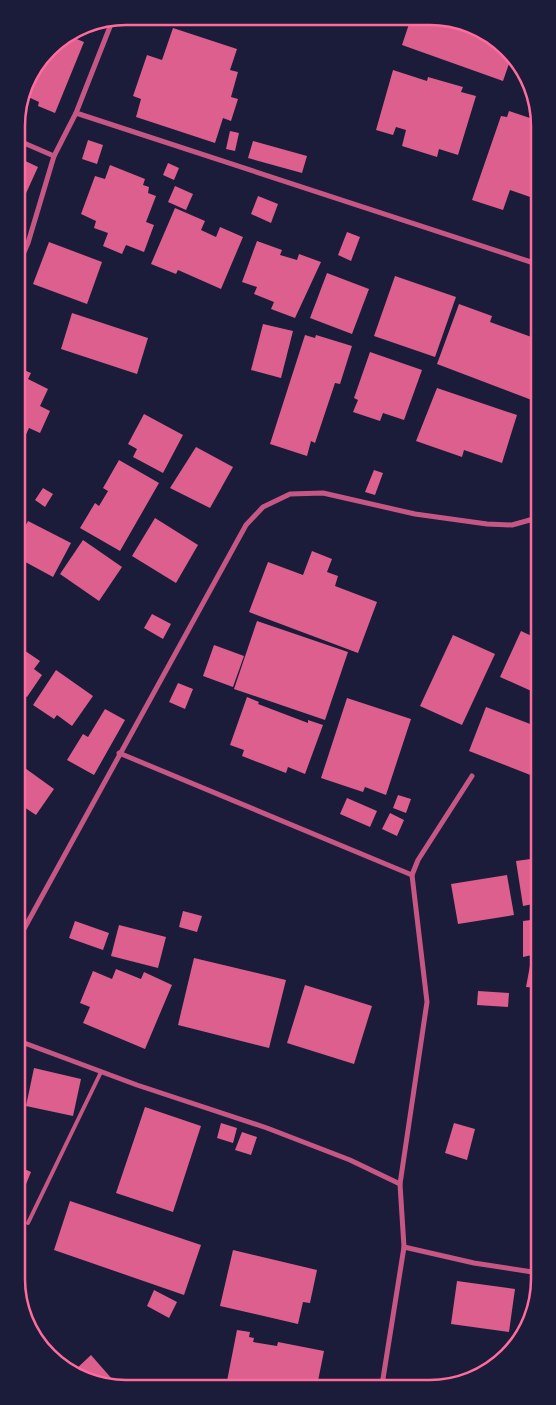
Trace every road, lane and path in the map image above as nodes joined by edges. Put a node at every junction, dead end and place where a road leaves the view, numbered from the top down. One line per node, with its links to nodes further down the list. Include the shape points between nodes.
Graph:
1 (110, 26): 2 (street)
2 (76, 113): 4 (street); 6 (street)
3 (25, 143): 4 (street)
4 (54, 156): 5 (street)
5 (25, 250)
6 (531, 262)
7 (531, 520): 8 (street, via 512,525 487,524 415,514 324,493 290,494 263,507 246,525)
8 (119, 753): 10 (street); 11 (street)
9 (472, 776): 10 (street, via 418,860)
10 (412, 875): 14 (street, via 427,1002)
11 (25, 927)
12 (25, 1043): 13 (street)
13 (102, 1072): 14 (street, via 267,1128 350,1160); 15 (lane)
14 (400, 1184): 16 (street)
15 (28, 1223)
16 (404, 1247): 17 (street); 18 (street)
17 (531, 1272)
18 (383, 1380)

